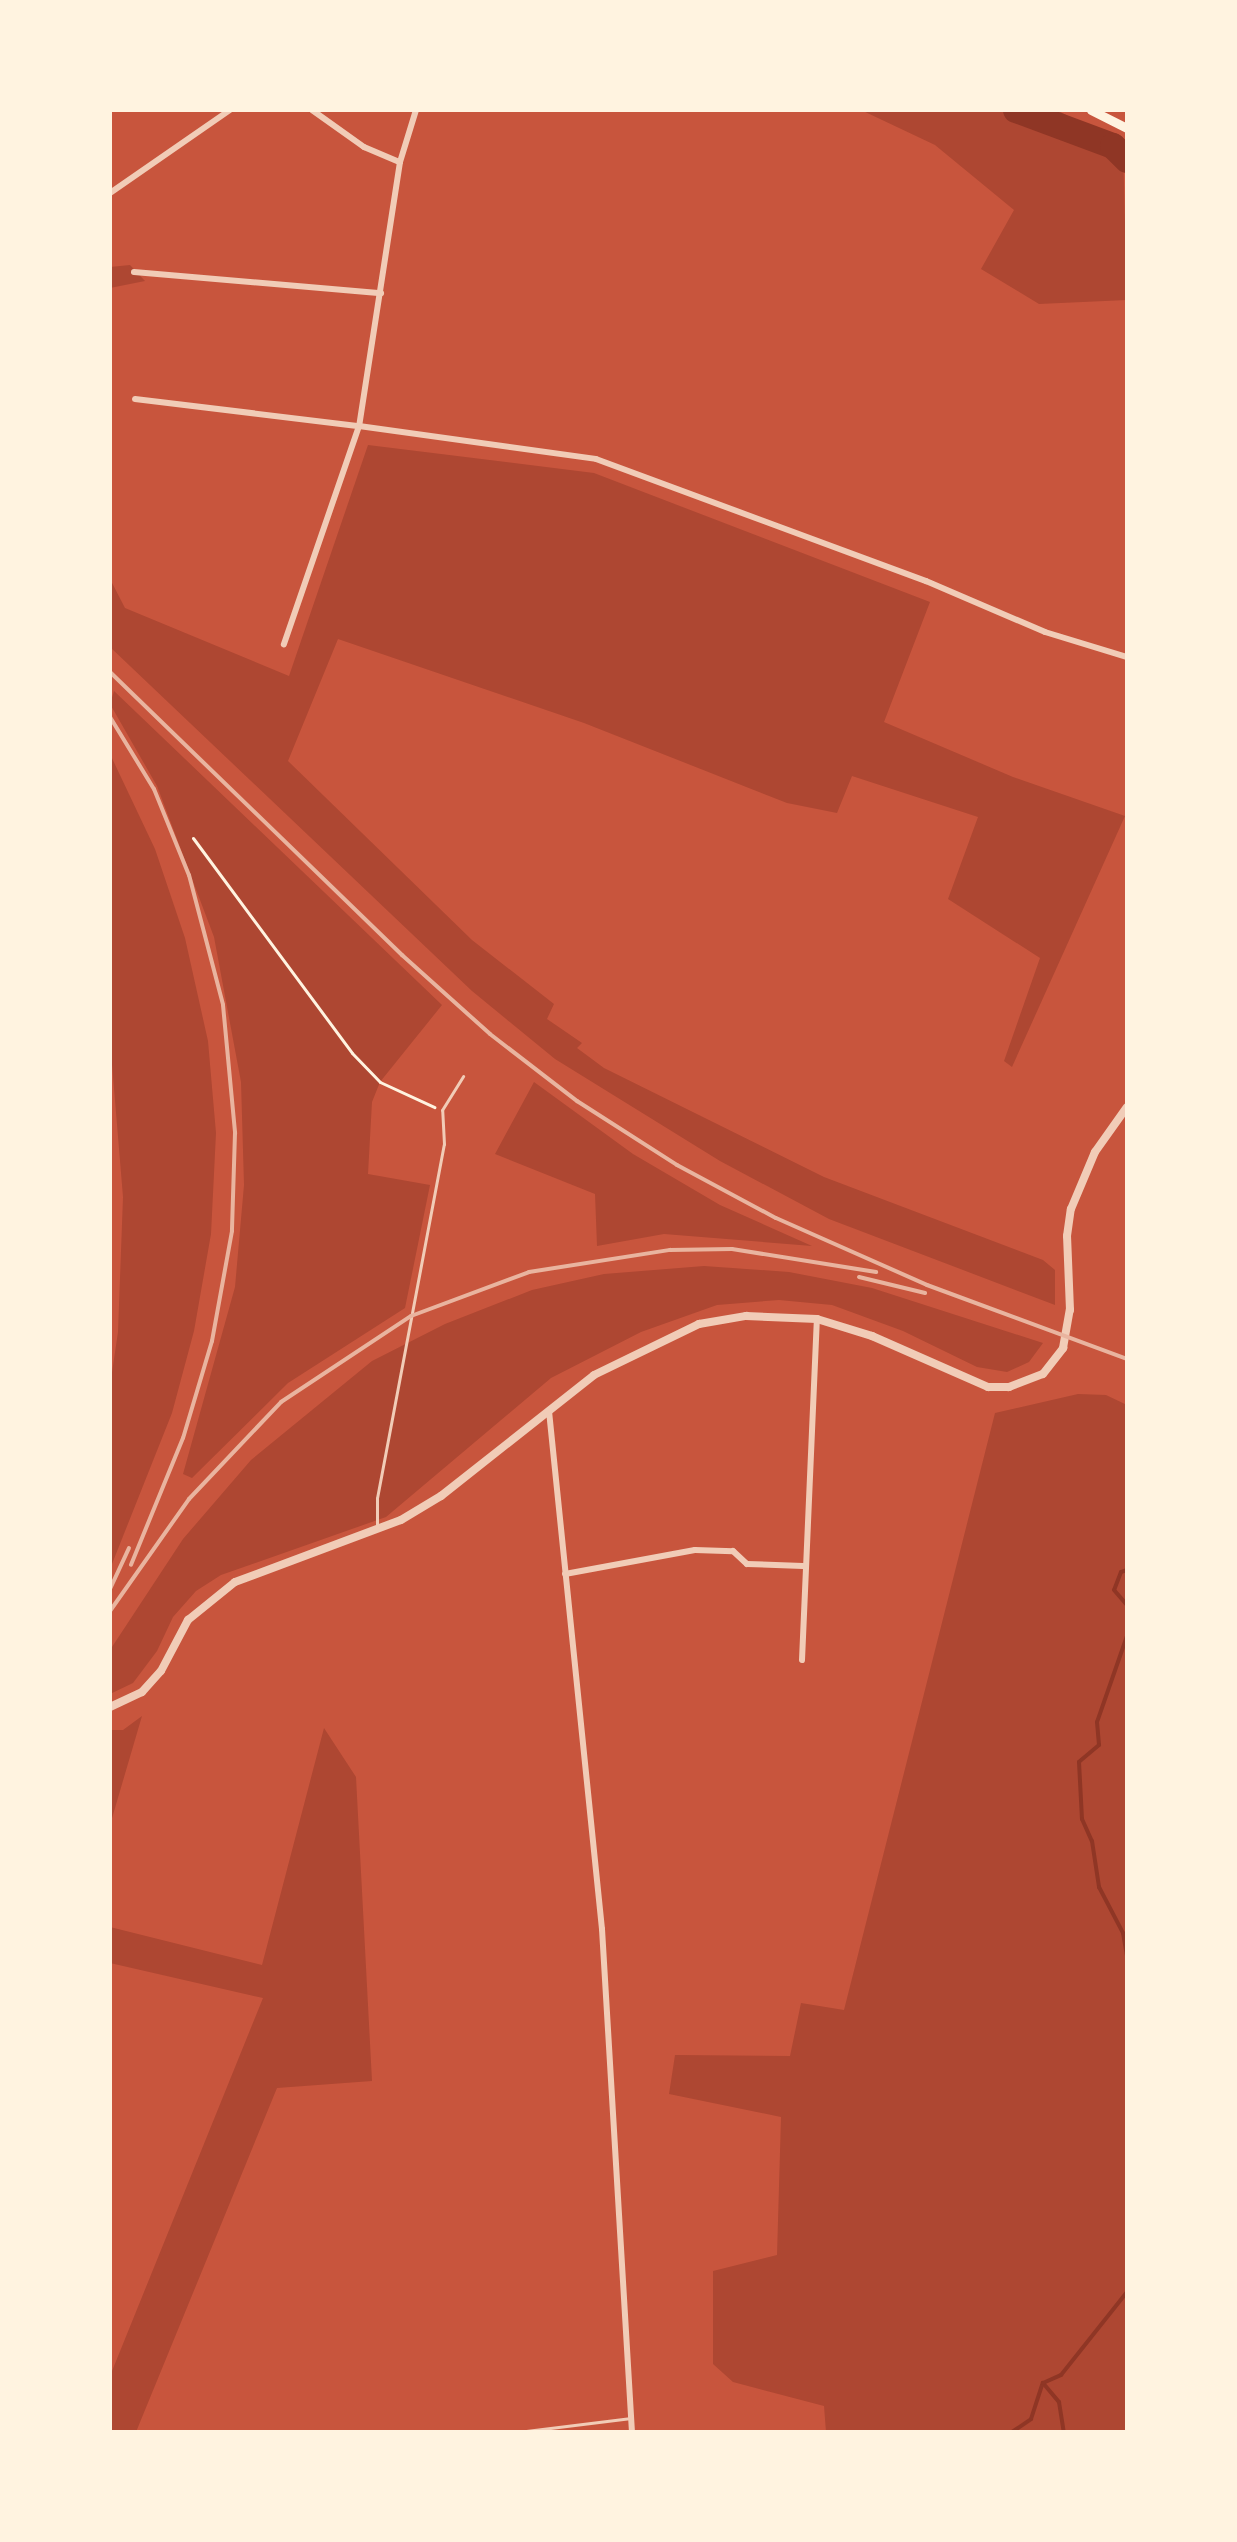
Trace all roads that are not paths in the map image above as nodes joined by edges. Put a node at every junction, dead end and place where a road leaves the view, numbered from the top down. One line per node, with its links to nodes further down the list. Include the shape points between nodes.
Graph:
1 (230, 110): 7 (street)
2 (312, 110): 6 (street, via 364,147)
3 (416, 110): 6 (street)
4 (1091, 110): 5 (main road)
5 (1127, 128)
6 (400, 162): 9 (street)
7 (110, 193)
8 (134, 272): 9 (street)
9 (381, 293): 11 (street)
10 (135, 399): 11 (street)
11 (359, 426): 12 (street); 13 (street, via 596,459 926,581 1045,632)
12 (284, 644)
13 (1127, 657)
14 (463, 1076): 18 (lane, via 442,1110 444,1144 377,1498)
15 (1127, 1107): 16 (street, via 1095,1152 1071,1209 1066,1258 1070,1310 1063,1348 1043,1374 1030,1382 988,1387 872,1336)
16 (817, 1319): 17 (street, via 759,1315 699,1324 646,1346); 19 (street)
17 (548, 1408): 18 (street, via 441,1496); 20 (street)
18 (377, 1531): 22 (street, via 235,1582 188,1620 161,1671 142,1692)
19 (803, 1566): 20 (street, via 747,1564 733,1551 695,1550); 21 (street)
20 (565, 1574): 23 (street, via 602,1929)
21 (802, 1660)
22 (110, 1707)
23 (631, 2418): 24 (lane); 25 (street)
24 (518, 2432)
25 (632, 2432)

